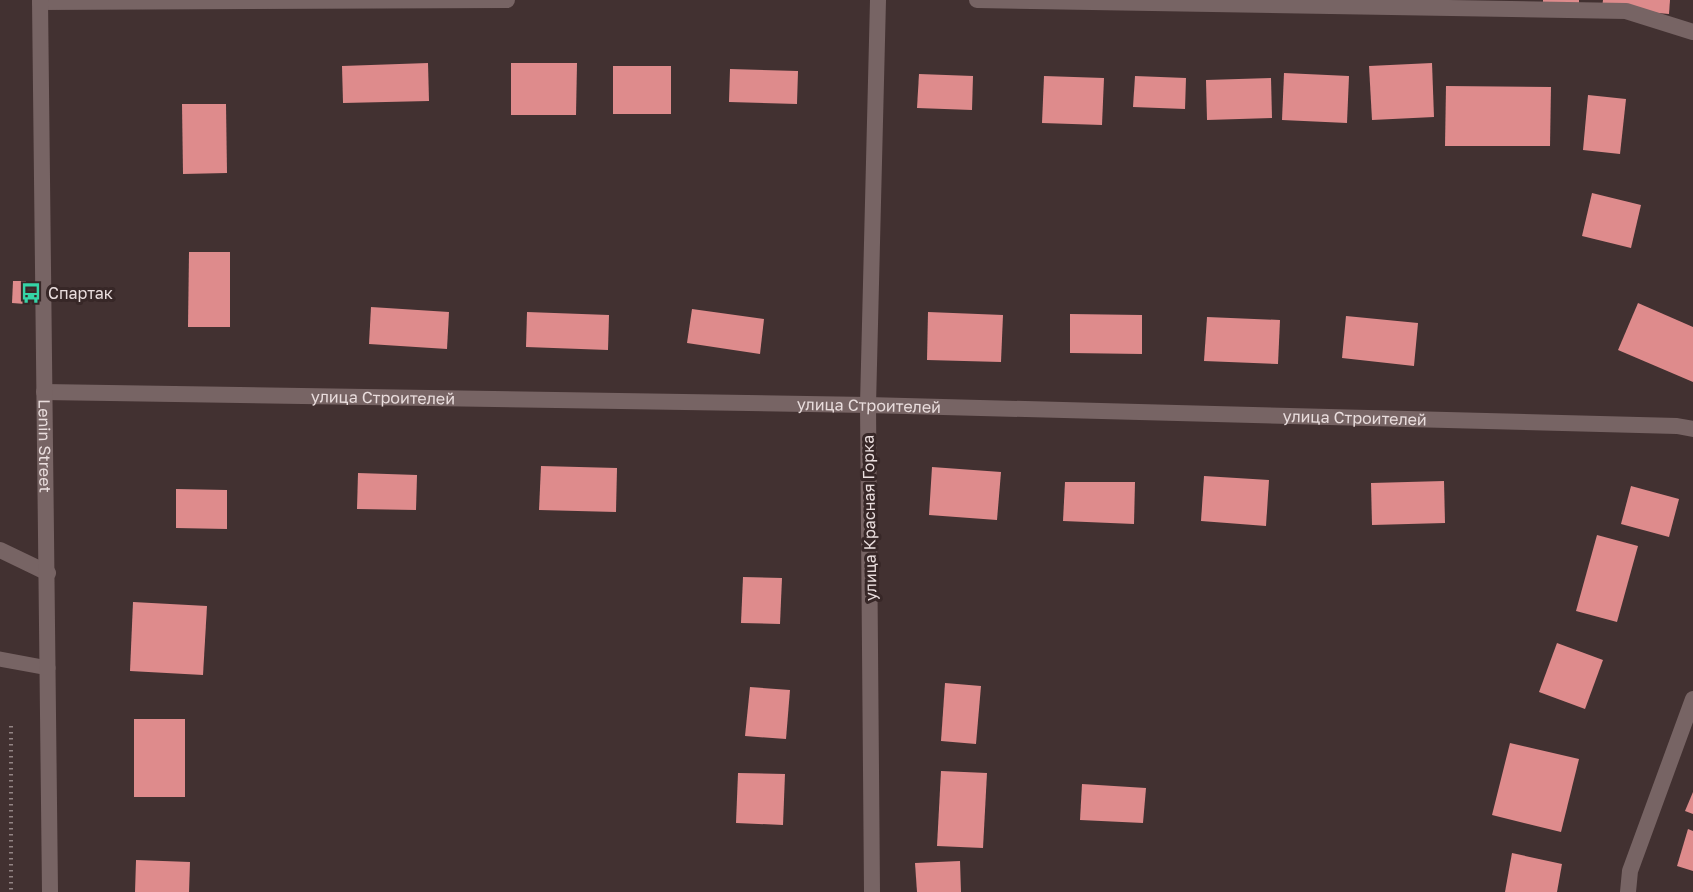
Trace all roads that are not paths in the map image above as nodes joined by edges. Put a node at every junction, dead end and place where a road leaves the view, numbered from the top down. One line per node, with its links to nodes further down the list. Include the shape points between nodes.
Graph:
1 (507, 0): 4 (street)
2 (878, 0): 7 (street, улица Красная Горка)
3 (978, 0): 5 (street, via 1626,11)
4 (40, 1): 6 (street, Lenin Street)
5 (1693, 32)
6 (44, 392): 7 (street, улица Строителей); 10 (street, Lenin Street)
7 (868, 405): 8 (street, улица Строителей); 15 (street, улица Красная Горка)
8 (1693, 429)
9 (0, 550): 10 (street)
10 (48, 573): 12 (street, Lenin Street)
11 (0, 659): 12 (lane)
12 (48, 668): 14 (street, Lenin Street)
13 (1693, 699): 16 (street, via 1630,871)
14 (50, 892)
15 (872, 892)
16 (1628, 892)

